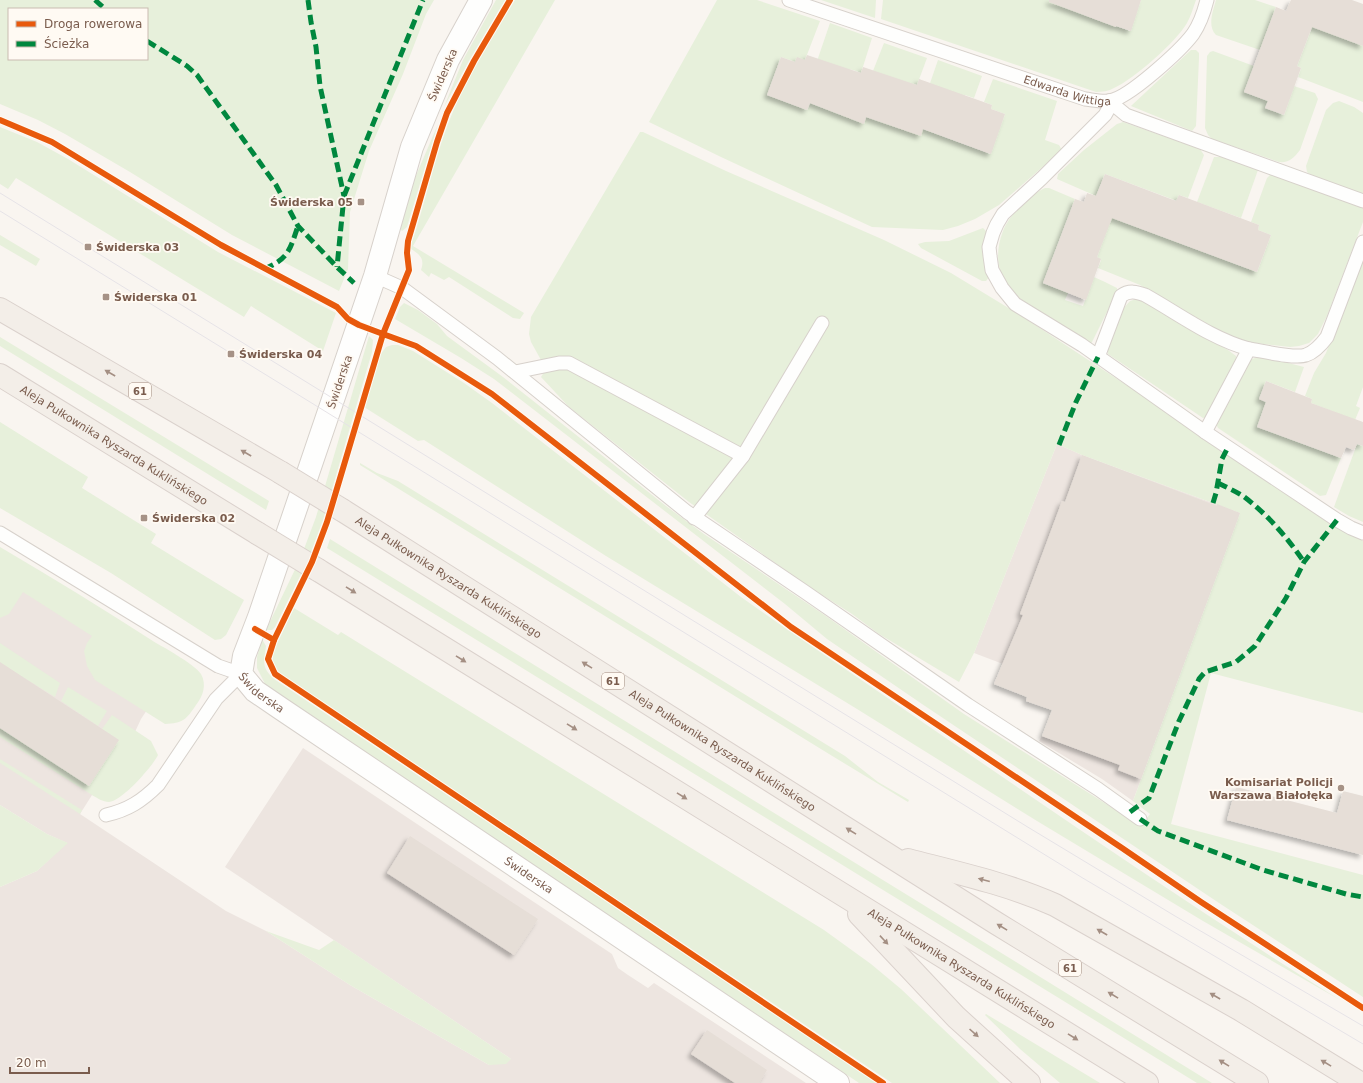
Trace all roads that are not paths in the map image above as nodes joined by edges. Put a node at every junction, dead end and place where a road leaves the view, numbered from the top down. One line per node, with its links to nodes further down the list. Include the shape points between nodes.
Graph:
1 (481, 0): 7 (street, Świderska, via 448,60 412,147)
2 (789, 0): 4 (lane, Edwarda Wittiga, via 1085,99)
3 (1207, 0): 4 (lane, via 1201,21 1185,43 1132,90 1120,98)
4 (1109, 101): 5 (lane, Edwarda Wittiga, via 1126,115); 11 (lane, via 1105,115 1003,214 992,233 989,247 992,270 1015,304)
5 (1363, 201)
6 (1363, 242): 10 (lane, via 1327,337 1319,347 1305,356)
7 (375, 276): 12 (lane, via 402,288); 19 (street, Świderska, via 262,610 244,656)
8 (0, 309): 22 (main road, Aleja Pułkownika Ryszarda Kuklińskiego / 61, one-way to 8, bridge, via 342,510)
9 (822, 323): 15 (lane)
10 (1250, 349): 11 (lane, via 1236,346 1150,298 1132,292 1121,296); 14 (lane)
11 (1098, 356): 14 (lane)
12 (515, 372): 15 (lane, via 569,363); 16 (lane)
13 (0, 375): 23 (main road, Aleja Pułkownika Ryszarda Kuklińskiego, one-way to 23, bridge)
14 (1205, 432): 18 (lane, via 1337,520)
15 (743, 456): 16 (lane)
16 (694, 518): 21 (lane, via 968,706 1098,789)
17 (0, 533): 19 (lane, via 218,666)
18 (1363, 533)
19 (242, 674): 20 (lane, via 216,699 158,785 126,810); 24 (street, Świderska, via 255,691)
20 (106, 815)
21 (1140, 819)
22 (884, 852): 27 (main road, Aleja Pułkownika Ryszarda Kuklińskiego / 61, one-way to 22); 28 (main road, one-way to 22, via 1241,1010 1055,905 1029,893)
23 (838, 891): 25 (main road, one-way to 25, via 956,1017); 26 (main road, Aleja Pułkownika Ryszarda Kuklińskiego, one-way to 26)
24 (838, 1083)
25 (1029, 1083)
26 (1147, 1083)
27 (1257, 1083)
28 (1360, 1083)

